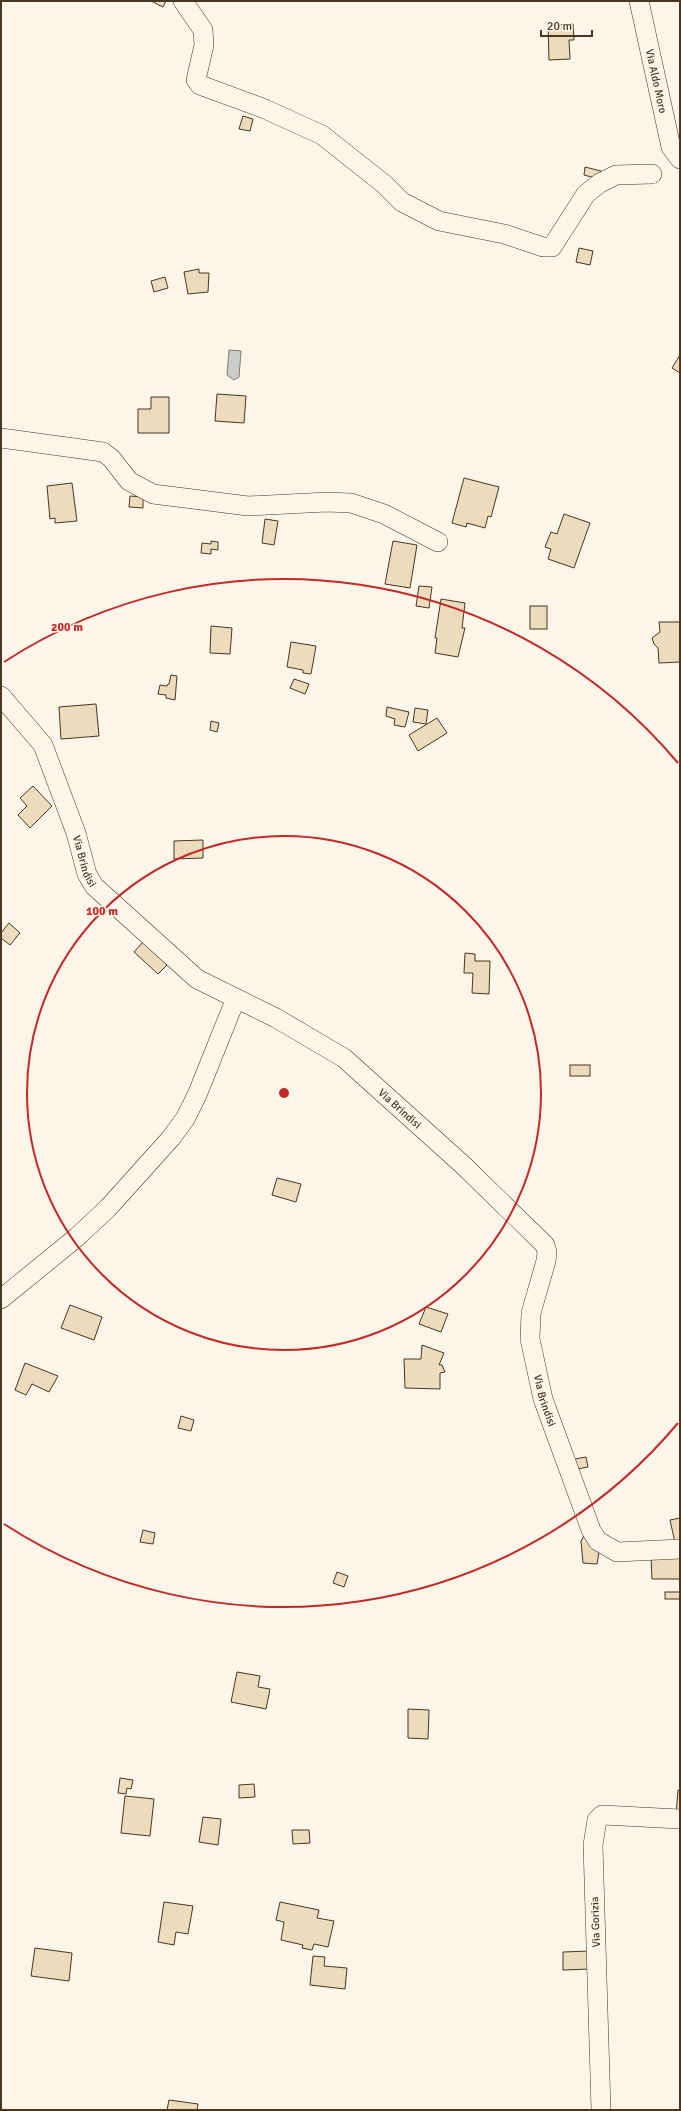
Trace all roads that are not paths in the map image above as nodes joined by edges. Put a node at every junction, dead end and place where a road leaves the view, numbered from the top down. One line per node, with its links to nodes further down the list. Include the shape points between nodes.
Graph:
1 (183, 1): 4 (street, via 202,30 204,45 196,80 200,85 265,109 322,135 384,184 402,202 439,221 504,234 543,247 552,247 586,194 600,183 616,174)
2 (639, 1): 3 (street, Via Aldo Moro, via 671,147)
3 (680, 159)
4 (652, 174)
5 (1, 438): 6 (street, via 103,452 129,481 153,494 248,506 351,503 384,514)
6 (438, 542)
7 (1, 696): 8 (street, Via Brindisi, via 43,745 76,833 87,874 94,886 197,979)
8 (236, 998): 9 (street, via 197,1095 185,1119 171,1138 108,1208); 10 (street, Via Brindisi, via 344,1058 463,1165 545,1245 546,1261 531,1313 530,1339 543,1398 591,1530 598,1541 617,1552)
9 (1, 1299)
10 (680, 1549)
11 (680, 1819): 12 (street, Via Gorizia, via 602,1815 597,1820 593,1845)
12 (601, 2110)

